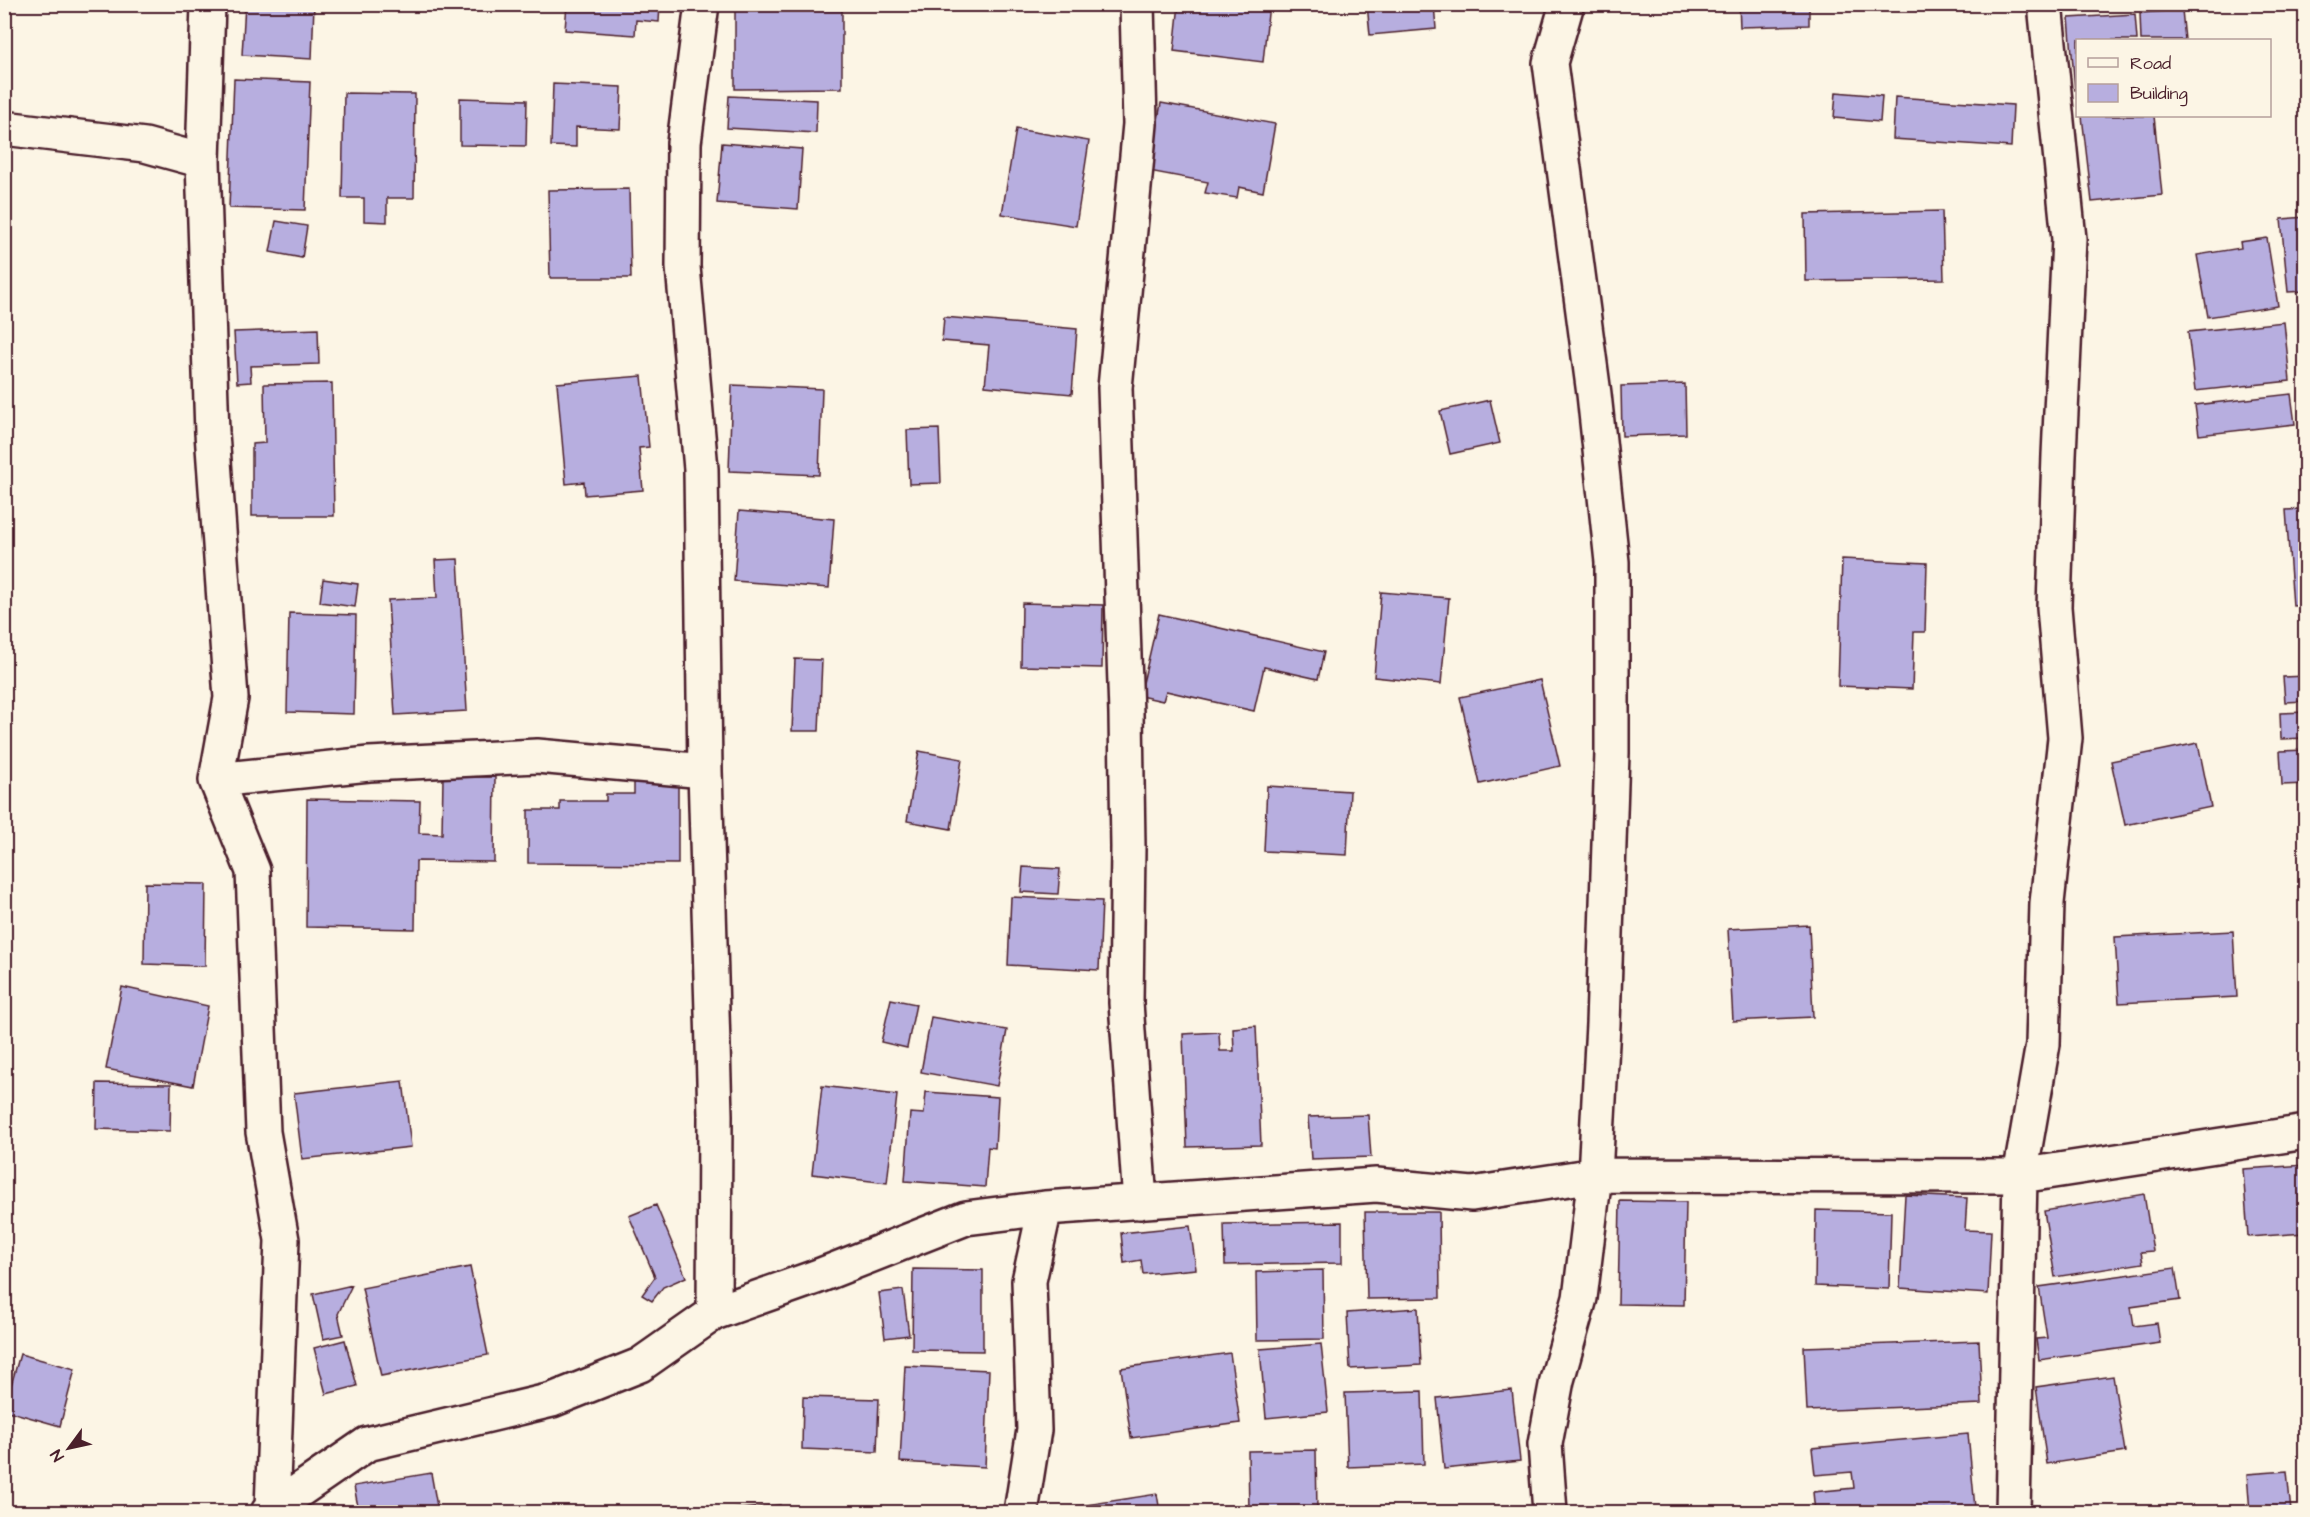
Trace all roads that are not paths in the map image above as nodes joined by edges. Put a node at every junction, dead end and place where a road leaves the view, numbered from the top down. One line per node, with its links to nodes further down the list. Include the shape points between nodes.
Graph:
1 (208, 4): 7 (street)
2 (702, 4): 8 (street, via 684,142 682,267 701,469)
3 (1137, 4): 13 (street, via 1140,124 1115,388 1127,747 1126,1003)
4 (1567, 4): 11 (street, via 1550,63 1612,562 1611,776)
5 (2045, 4): 12 (street, via 2070,239 2054,607 2065,738 2047,903 2043,1044)
6 (4, 128): 7 (street, via 145,145)
7 (203, 161): 9 (street, via 212,433 231,698)
8 (705, 771): 9 (street, via 537,756 369,764); 15 (street, via 715,1115)
9 (216, 780): 16 (street, via 253,871 263,1132 282,1240)
10 (2306, 1132): 12 (street)
11 (1595, 1175): 12 (street); 13 (street, via 1472,1194 1376,1185); 18 (street, via 1580,1298 1557,1380 1545,1444)
12 (2020, 1176): 19 (street)
13 (1140, 1202): 14 (street)
14 (1045, 1208): 15 (street, via 966,1218); 17 (street, via 1029,1281 1034,1430)
15 (714, 1313): 16 (street, via 640,1365 552,1400 367,1444)
16 (270, 1511)
17 (1021, 1512)
18 (1550, 1512)
19 (2013, 1512)

